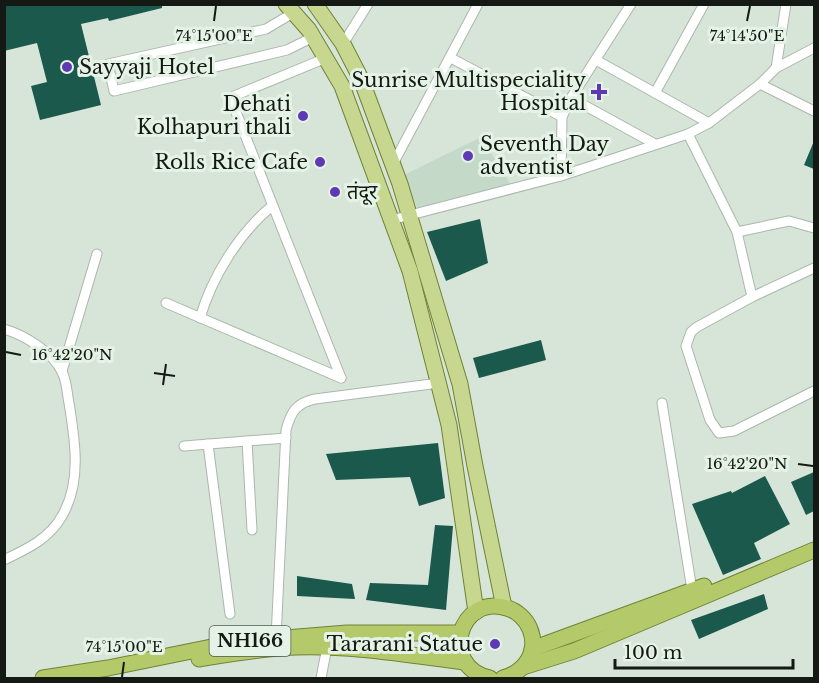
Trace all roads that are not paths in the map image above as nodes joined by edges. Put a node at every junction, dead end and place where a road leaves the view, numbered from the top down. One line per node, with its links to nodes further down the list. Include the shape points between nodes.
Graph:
1 (315, 4): 9 (main road)
2 (368, 4): 9 (street)
3 (478, 4): 12 (street)
4 (631, 4): 13 (street)
5 (704, 4): 16 (street)
6 (786, 4): 14 (street)
7 (289, 9): 8 (main road); 8 (street, via 266,29 108,64 114,91 287,50)
8 (313, 37): 11 (main road)
9 (343, 44): 23 (main road, via 365,88)
10 (814, 48): 14 (street)
11 (326, 58): 25 (street, via 234,96 232,102); 27 (main road, via 342,86)
12 (451, 58): 19 (street); 23 (street)
13 (597, 60): 16 (street); 17 (street)
14 (776, 68): 15 (street)
15 (760, 84): 18 (street); 20 (street)
16 (655, 93): 20 (street)
17 (571, 98): 19 (street); 22 (street)
18 (814, 111)
19 (562, 117): 24 (street)
20 (709, 123): 21 (street)
21 (688, 134): 22 (street); 29 (street)
22 (655, 144): 24 (street)
23 (393, 164): 26 (main road)
24 (561, 176): 26 (street)
25 (272, 206): 34 (street, via 228,257 205,299); 34 (street, via 341,378)
26 (410, 215): 27 (street); 50 (main road, via 460,384)
27 (392, 220): 37 (main road, via 410,271)
28 (814, 228): 29 (street, via 789,221)
29 (737, 232): 32 (street)
30 (97, 254): 36 (street)
31 (814, 268): 32 (street)
32 (752, 297): 38 (street, via 697,327 687,339 686,346 714,427 719,433 734,431)
33 (166, 303): 34 (street)
34 (200, 318)
35 (4, 329): 36 (street, via 39,346)
36 (62, 371): 48 (street, via 72,422 74,484 63,515 52,530 37,544)
37 (439, 383): 41 (street, via 303,402 290,416); 51 (main road, via 454,454)
38 (813, 392): 40 (street)
39 (662, 403): 49 (street)
40 (814, 404)
41 (286, 438): 42 (street); 54 (street)
42 (247, 441): 43 (street); 45 (street)
43 (208, 444): 44 (street); 52 (street)
44 (183, 446)
45 (252, 530)
46 (814, 539): 49 (highway)
47 (814, 550): 58 (highway)
48 (4, 560)
49 (692, 590): 56 (highway)
50 (504, 607): 51 (highway); 56 (highway, via 518,613 528,624)
51 (476, 612): 53 (highway)
52 (230, 614)
53 (460, 633): 54 (highway, NH166, via 375,632); 57 (highway)
54 (276, 638): 59 (highway, NH166)
55 (327, 647): 57 (highway, NH166); 60 (highway, NH166, via 266,649); 61 (street)
56 (532, 649): 58 (highway)
57 (465, 662): 62 (highway)
58 (512, 675)
59 (43, 678)
60 (101, 678)
61 (321, 678)
62 (486, 678)

